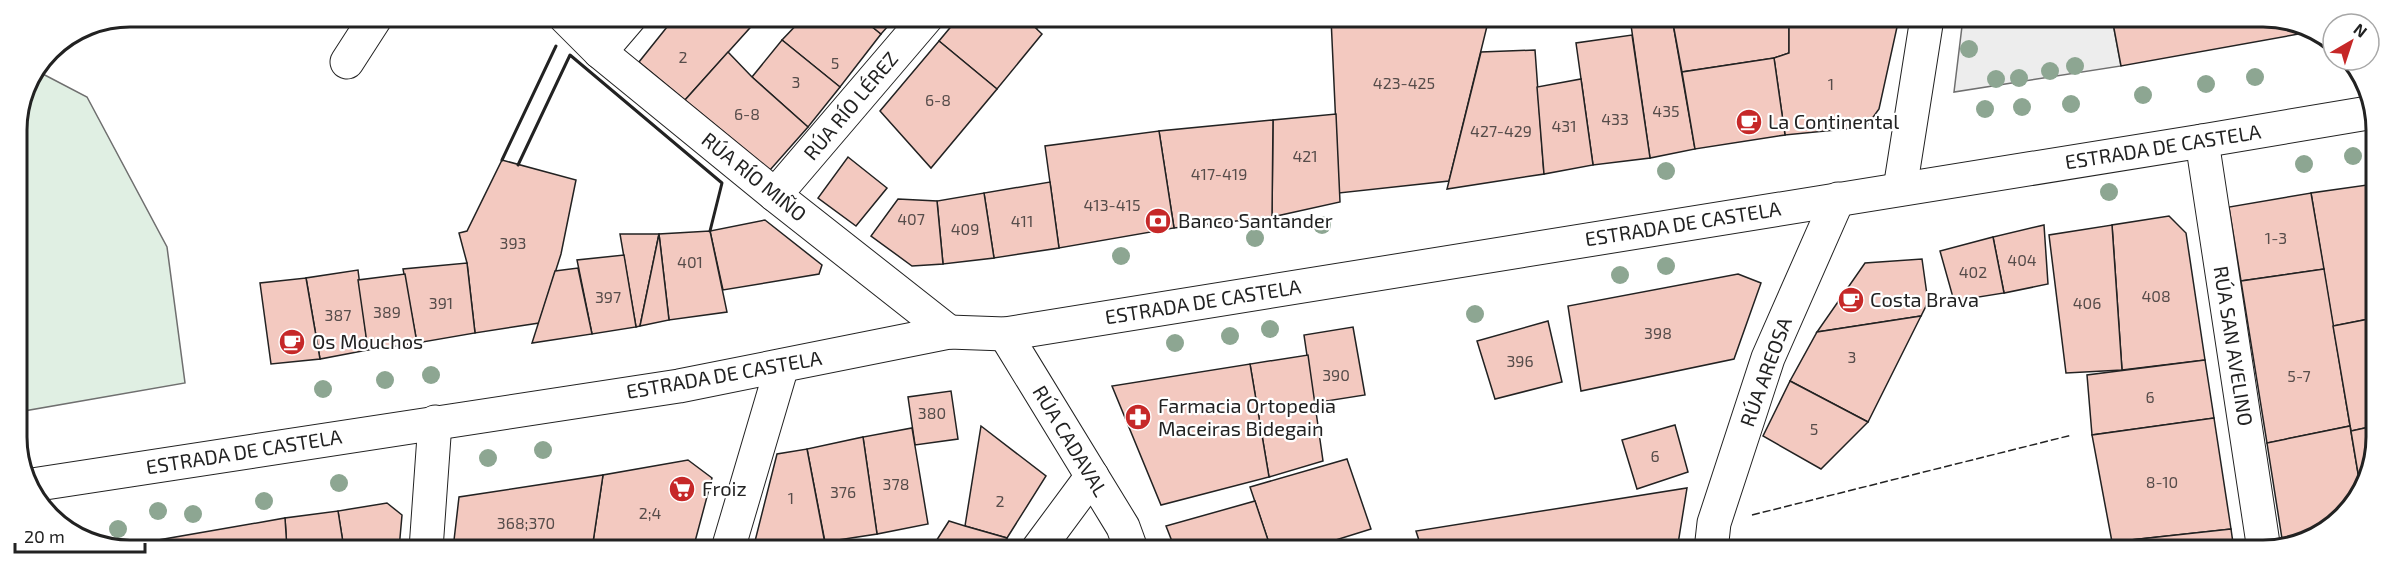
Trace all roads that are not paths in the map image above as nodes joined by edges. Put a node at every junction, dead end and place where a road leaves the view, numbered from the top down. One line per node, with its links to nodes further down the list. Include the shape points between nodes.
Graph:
1 (370, 27): 7 (street)
2 (575, 27): 6 (street, RÚA RÍO MIÑO)
3 (621, 27): 6 (street)
4 (919, 27): 11 (street, RÚA RÍO LÉREZ)
5 (1926, 27): 10 (street)
6 (600, 52): 11 (street, RÚA RÍO MIÑO)
7 (347, 62)
8 (2364, 114): 9 (street, ESTRADA DE CASTELA)
9 (2202, 141): 10 (street, ESTRADA DE CASTELA); 24 (street, RÚA SAN AVELINO)
10 (1900, 189): 12 (street, ESTRADA DE CASTELA)
11 (776, 195): 13 (street, RÚA RÍO MIÑO)
12 (1838, 199): 14 (street, ESTRADA DE CASTELA); 23 (street, RÚA AREOSA, via 1768,358 1714,523)
13 (949, 332): 14 (street, ESTRADA DE CASTELA); 15 (street, ESTRADA DE CASTELA)
14 (1005, 334): 17 (street, RÚA CADAVAL)
15 (782, 366): 16 (street, ESTRADA DE CASTELA, via 679,386); 20 (street)
16 (435, 422): 18 (street, ESTRADA DE CASTELA); 19 (street)
17 (1092, 476): 21 (street); 22 (street, RÚA CADAVAL)
18 (38, 484)
19 (427, 540)
20 (731, 540)
21 (1045, 540)
22 (1128, 540)
23 (1712, 540)
24 (2262, 540)

